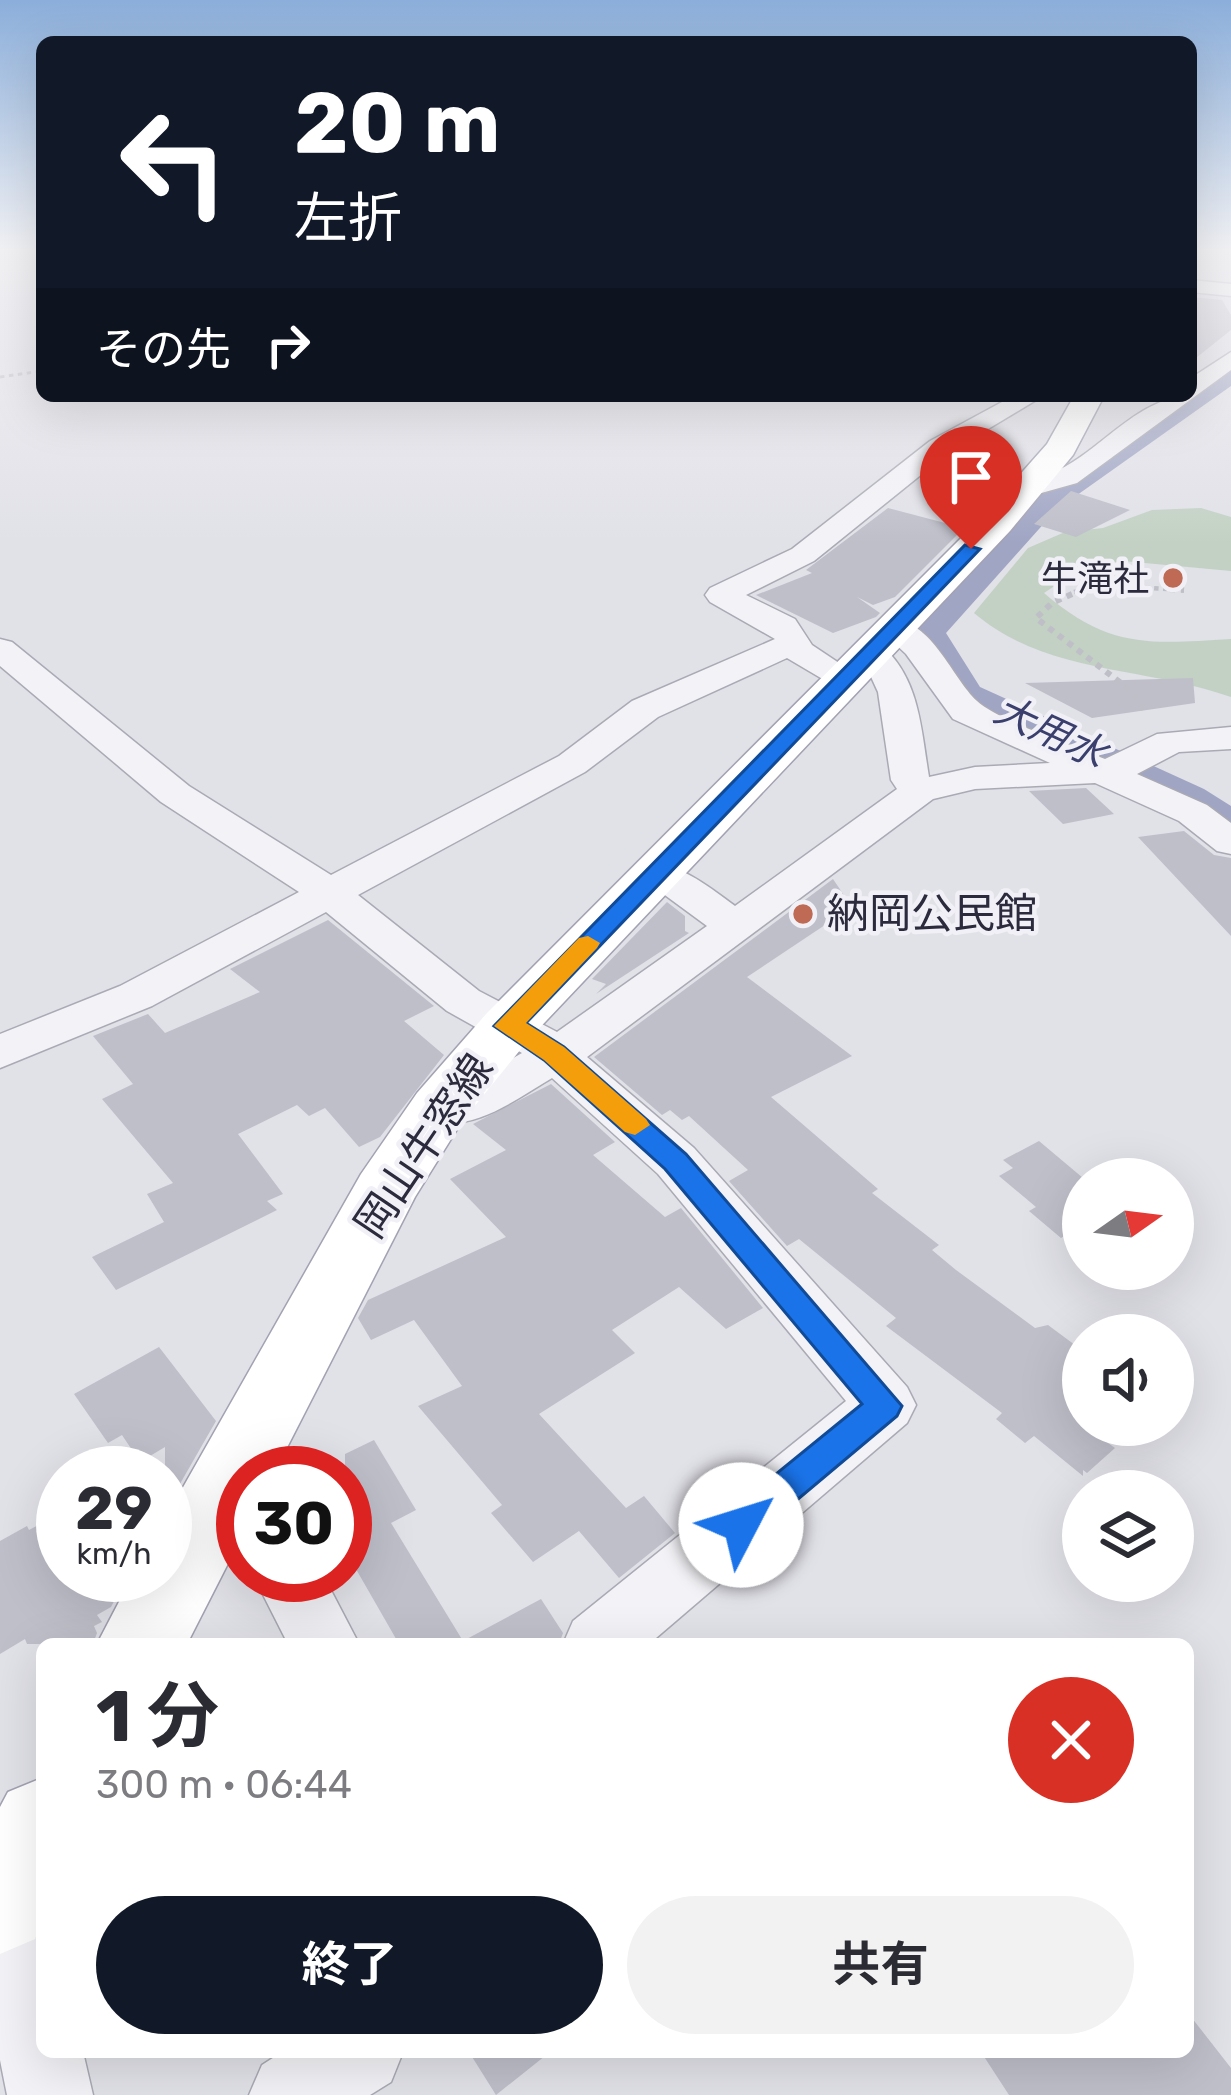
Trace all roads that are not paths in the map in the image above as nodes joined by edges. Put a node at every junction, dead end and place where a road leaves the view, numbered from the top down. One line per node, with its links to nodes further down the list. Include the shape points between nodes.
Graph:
1 (1231, 359): 2 (street)
2 (1197, 395)
3 (1020, 402): 7 (street, via 939,447 803,555 721,595 783,626)
4 (1077, 402): 6 (main road, 岡山牛窓線, via 1061,448)
5 (1186, 402): 6 (street, via 1066,477)
6 (1027, 489): 9 (main road, 岡山牛窓線)
7 (791, 644): 9 (street); 15 (street, via 645,709 572,764)
8 (0, 649): 15 (street, via 175,794)
9 (868, 652): 11 (street, via 918,647 966,711); 12 (street, via 894,687 910,780); 14 (main road, 岡山牛窓線)
10 (1231, 738): 11 (street, via 1171,742)
11 (1118, 768): 12 (street, via 975,778); 13 (street)
12 (920, 791): 16 (street)
13 (1231, 842)
14 (652, 876): 16 (street, via 673,881); 17 (main road, 岡山牛窓線)
15 (327, 891): 17 (street, via 463,1001); 18 (street, via 136,996)
16 (738, 928): 17 (street)
17 (531, 1040): 19 (main road, 岡山牛窓線, via 440,1108 386,1191); 24 (street, via 676,1161 885,1406)
18 (0, 1052)
19 (259, 1446)
20 (216, 1526): 22 (main road, 岡山牛窓線)
21 (301, 1602): 23 (street)
22 (145, 1638)
23 (321, 1638)
24 (605, 1638)
25 (36, 1837): 26 (main road)
26 (0, 1904)
27 (0, 1963): 28 (street, via 24,1973)
28 (36, 2029)
29 (42, 2058): 31 (street)
30 (351, 2058): 32 (street)
31 (50, 2095)
32 (292, 2095)

